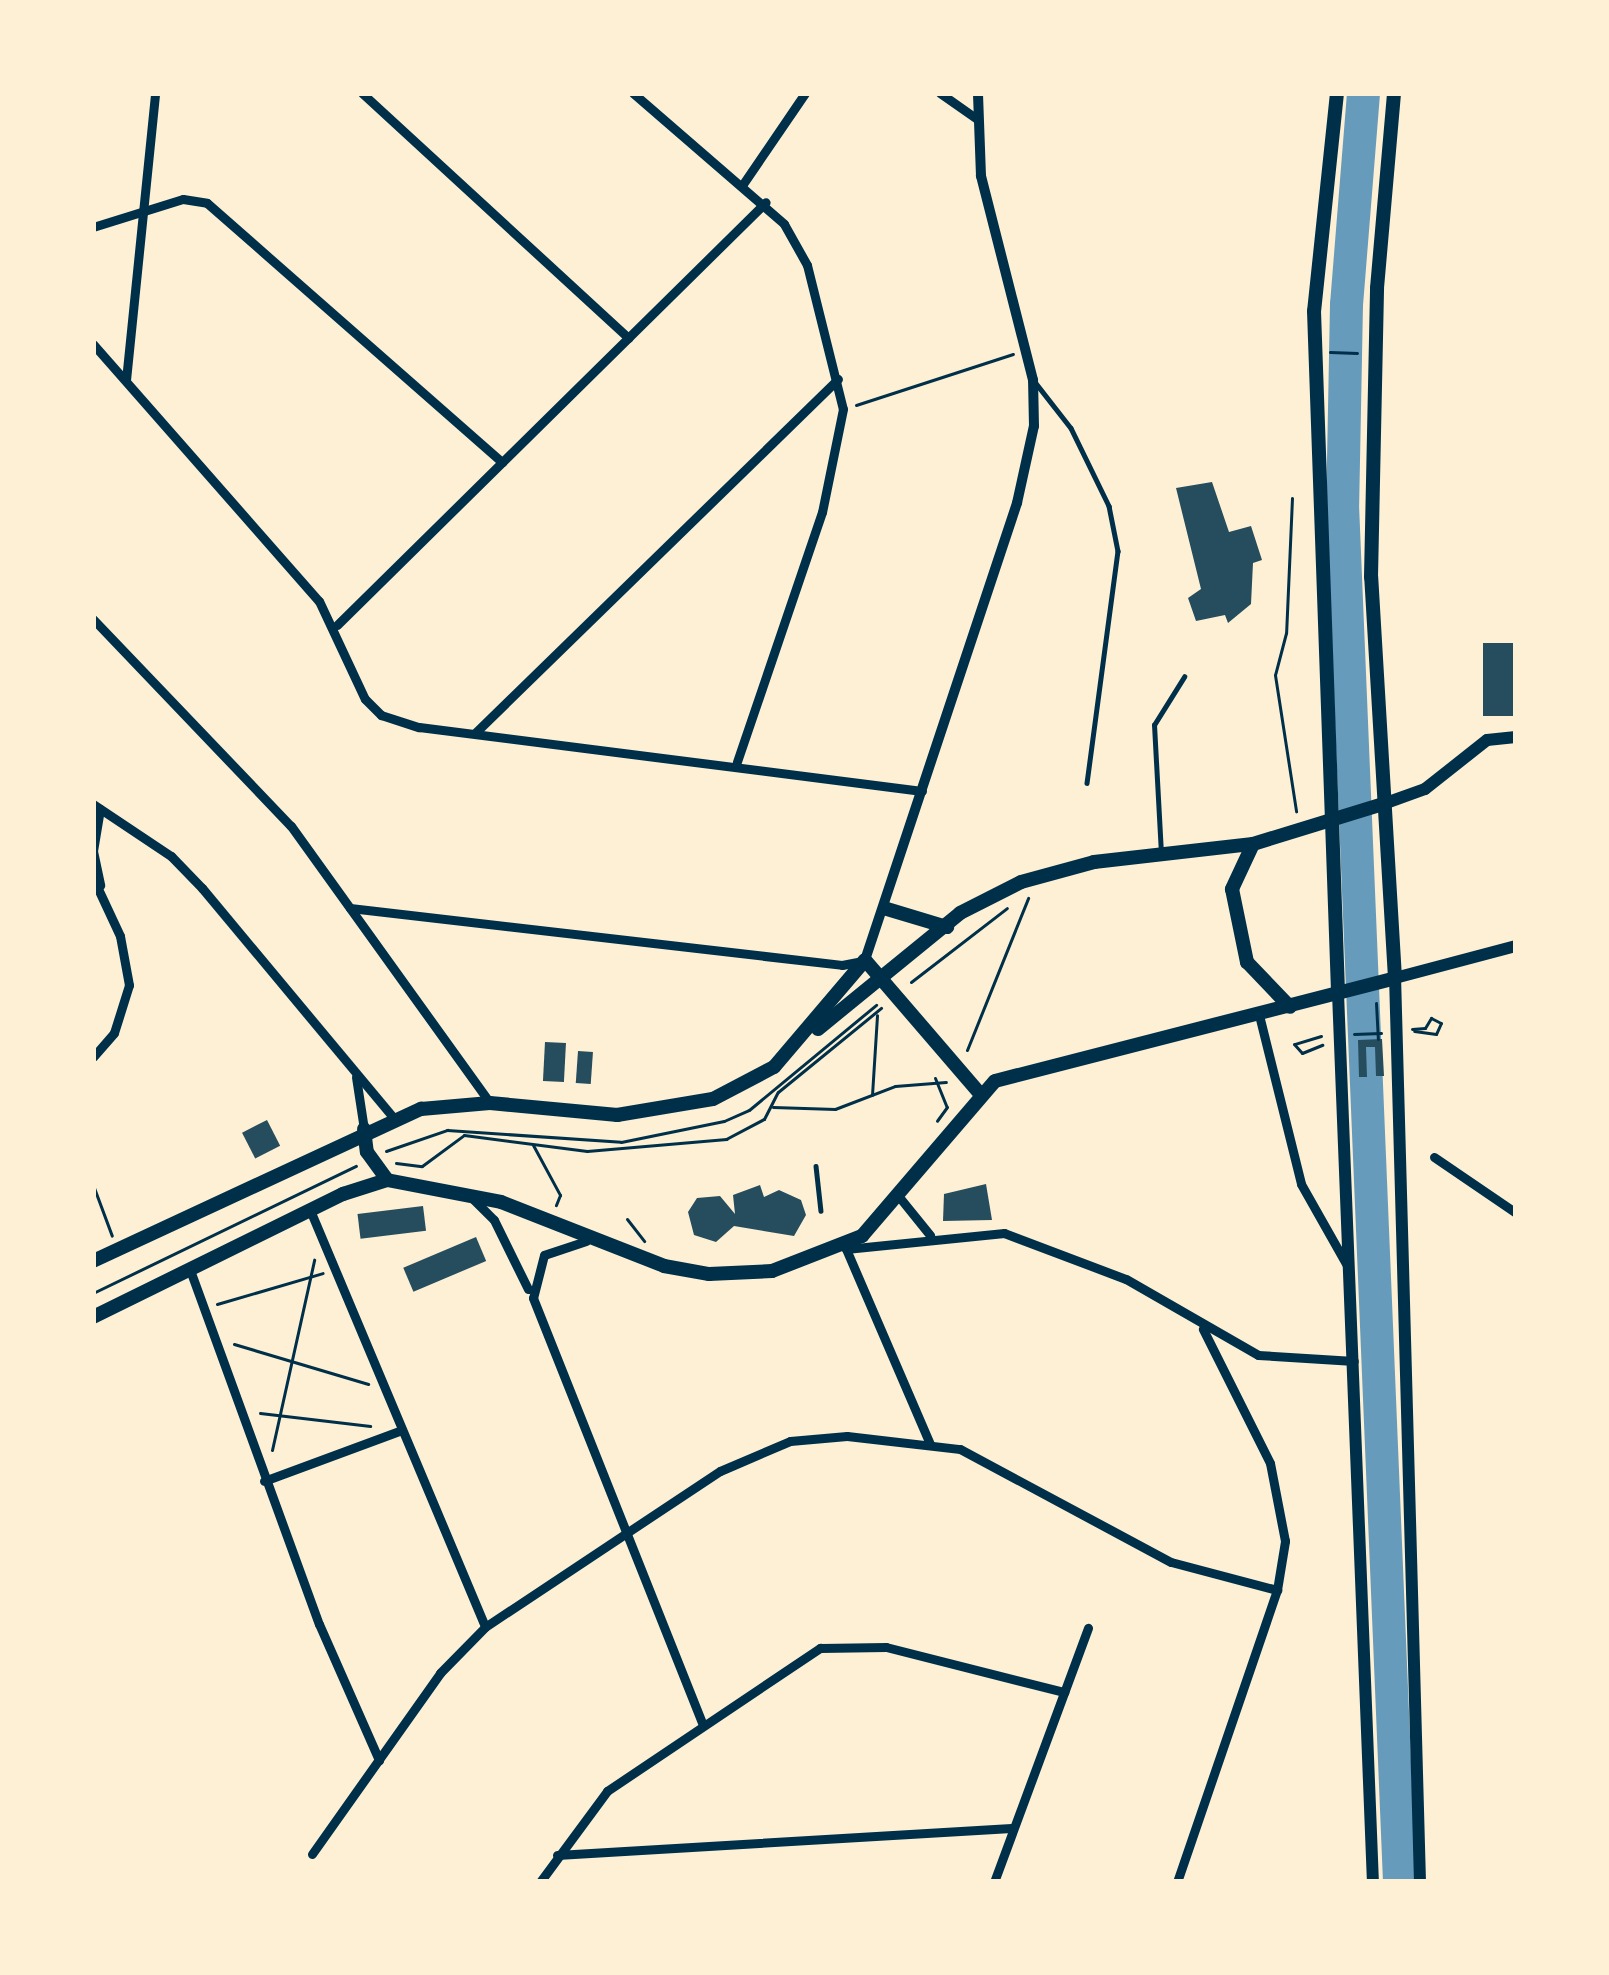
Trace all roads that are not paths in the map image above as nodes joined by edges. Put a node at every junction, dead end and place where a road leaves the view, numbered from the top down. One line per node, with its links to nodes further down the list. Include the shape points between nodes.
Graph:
1 (155, 93): 12 (street)
2 (362, 93): 14 (street)
3 (633, 93): 10 (street)
4 (805, 93): 10 (street)
5 (940, 93): 9 (street)
6 (978, 93): 9 (street)
7 (1337, 93): 30 (main road, via 1314,311)
8 (1394, 93): 28 (main road, via 1373,376 1371,577)
9 (977, 118): 18 (street, via 992,229)
10 (743, 184): 11 (street)
11 (766, 202): 14 (street); 16 (street, via 807,266)
12 (147, 212): 13 (street); 17 (street); 19 (street, via 183,199 207,203)
13 (93, 226)
14 (628, 338): 19 (street)
15 (93, 344): 17 (street)
16 (838, 379): 23 (street); 25 (street, via 843,409 822,512)
17 (126, 380): 21 (street)
18 (1033, 380): 26 (lane, via 1071,428 1109,506 1118,551); 27 (street, via 1034,426 1017,503)
19 (502, 462): 21 (street)
20 (93, 619): 35 (street, via 291,826)
21 (337, 625): 23 (street, via 365,699 381,715)
22 (1184, 677): 32 (lane, via 1154,725)
23 (475, 733): 25 (street)
24 (1516, 737): 28 (main road, via 1487,740 1425,789)
25 (737, 762): 27 (street)
26 (1087, 783)
27 (922, 791): 36 (street)
28 (1386, 803): 30 (main road); 40 (main road)
29 (97, 806): 34 (street); 47 (street, via 202,888)
30 (1330, 814): 31 (main road); 42 (main road)
31 (1253, 844): 32 (main road); 43 (main road, via 1234,878 1243,941 1255,975)
32 (1161, 856): 37 (main road, via 1037,876)
33 (93, 878): 34 (street)
34 (101, 890): 46 (street, via 129,985 114,1033)
35 (350, 908): 39 (street, via 842,965); 49 (street)
36 (886, 909): 37 (main road); 39 (street)
37 (946, 927): 41 (main road)
38 (1516, 946): 40 (main road)
39 (865, 960): 41 (main road); 45 (main road)
40 (1395, 978): 42 (main road); 87 (main road)
41 (884, 979): 45 (main road); 48 (main road, via 891,1000)
42 (1346, 991): 43 (main road); 65 (main road)
43 (1289, 1006): 44 (main road)
44 (1259, 1015): 48 (main road, via 1011,1074); 65 (street, via 1301,1184)
45 (800, 1043): 49 (main road, via 746,1084 683,1108 589,1116)
46 (93, 1057)
47 (355, 1072): 50 (street); 51 (street)
48 (982, 1096): 56 (main road)
49 (490, 1103): 50 (main road)
50 (393, 1117): 51 (main road)
51 (364, 1129): 54 (main road, via 371,1162); 63 (main road)
52 (1434, 1157): 59 (street)
53 (816, 1166): 58 (lane)
54 (387, 1180): 55 (main road); 57 (main road)
55 (463, 1190): 61 (main road); 66 (street, via 494,1220)
56 (900, 1198): 60 (street); 62 (main road)
57 (310, 1210): 64 (main road); 70 (street)
58 (821, 1211)
59 (1516, 1213)
60 (930, 1235): 62 (street); 68 (street, via 1033,1240 1126,1279)
61 (586, 1241): 62 (main road, via 664,1266 738,1275); 66 (street, via 544,1255)
62 (846, 1249): 71 (street)
63 (93, 1261)
64 (190, 1270): 67 (main road); 72 (street)
65 (1351, 1273): 69 (main road)
66 (532, 1298): 73 (street)
67 (93, 1317)
68 (1201, 1324): 69 (street, via 1276,1360); 74 (street, via 1274,1477 1285,1541)
69 (1354, 1360): 86 (main road)
70 (402, 1430): 72 (street); 75 (street)
71 (930, 1444): 73 (street, via 848,1436 790,1441 720,1471); 74 (street, via 999,1467 1190,1570)
72 (264, 1480): 79 (street)
73 (629, 1534): 75 (street); 78 (street)
74 (1277, 1590): 85 (street)
75 (485, 1627): 79 (street, via 440,1673)
76 (1088, 1628): 77 (street)
77 (1064, 1692): 78 (street, via 843,1644 800,1657); 80 (street)
78 (702, 1723): 82 (street, via 597,1799)
79 (380, 1760): 81 (street)
80 (1011, 1828): 82 (street); 84 (street)
81 (312, 1853)
82 (557, 1856): 83 (street)
83 (540, 1882)
84 (994, 1882)
85 (1177, 1882)
86 (1372, 1882)
87 (1420, 1882)

